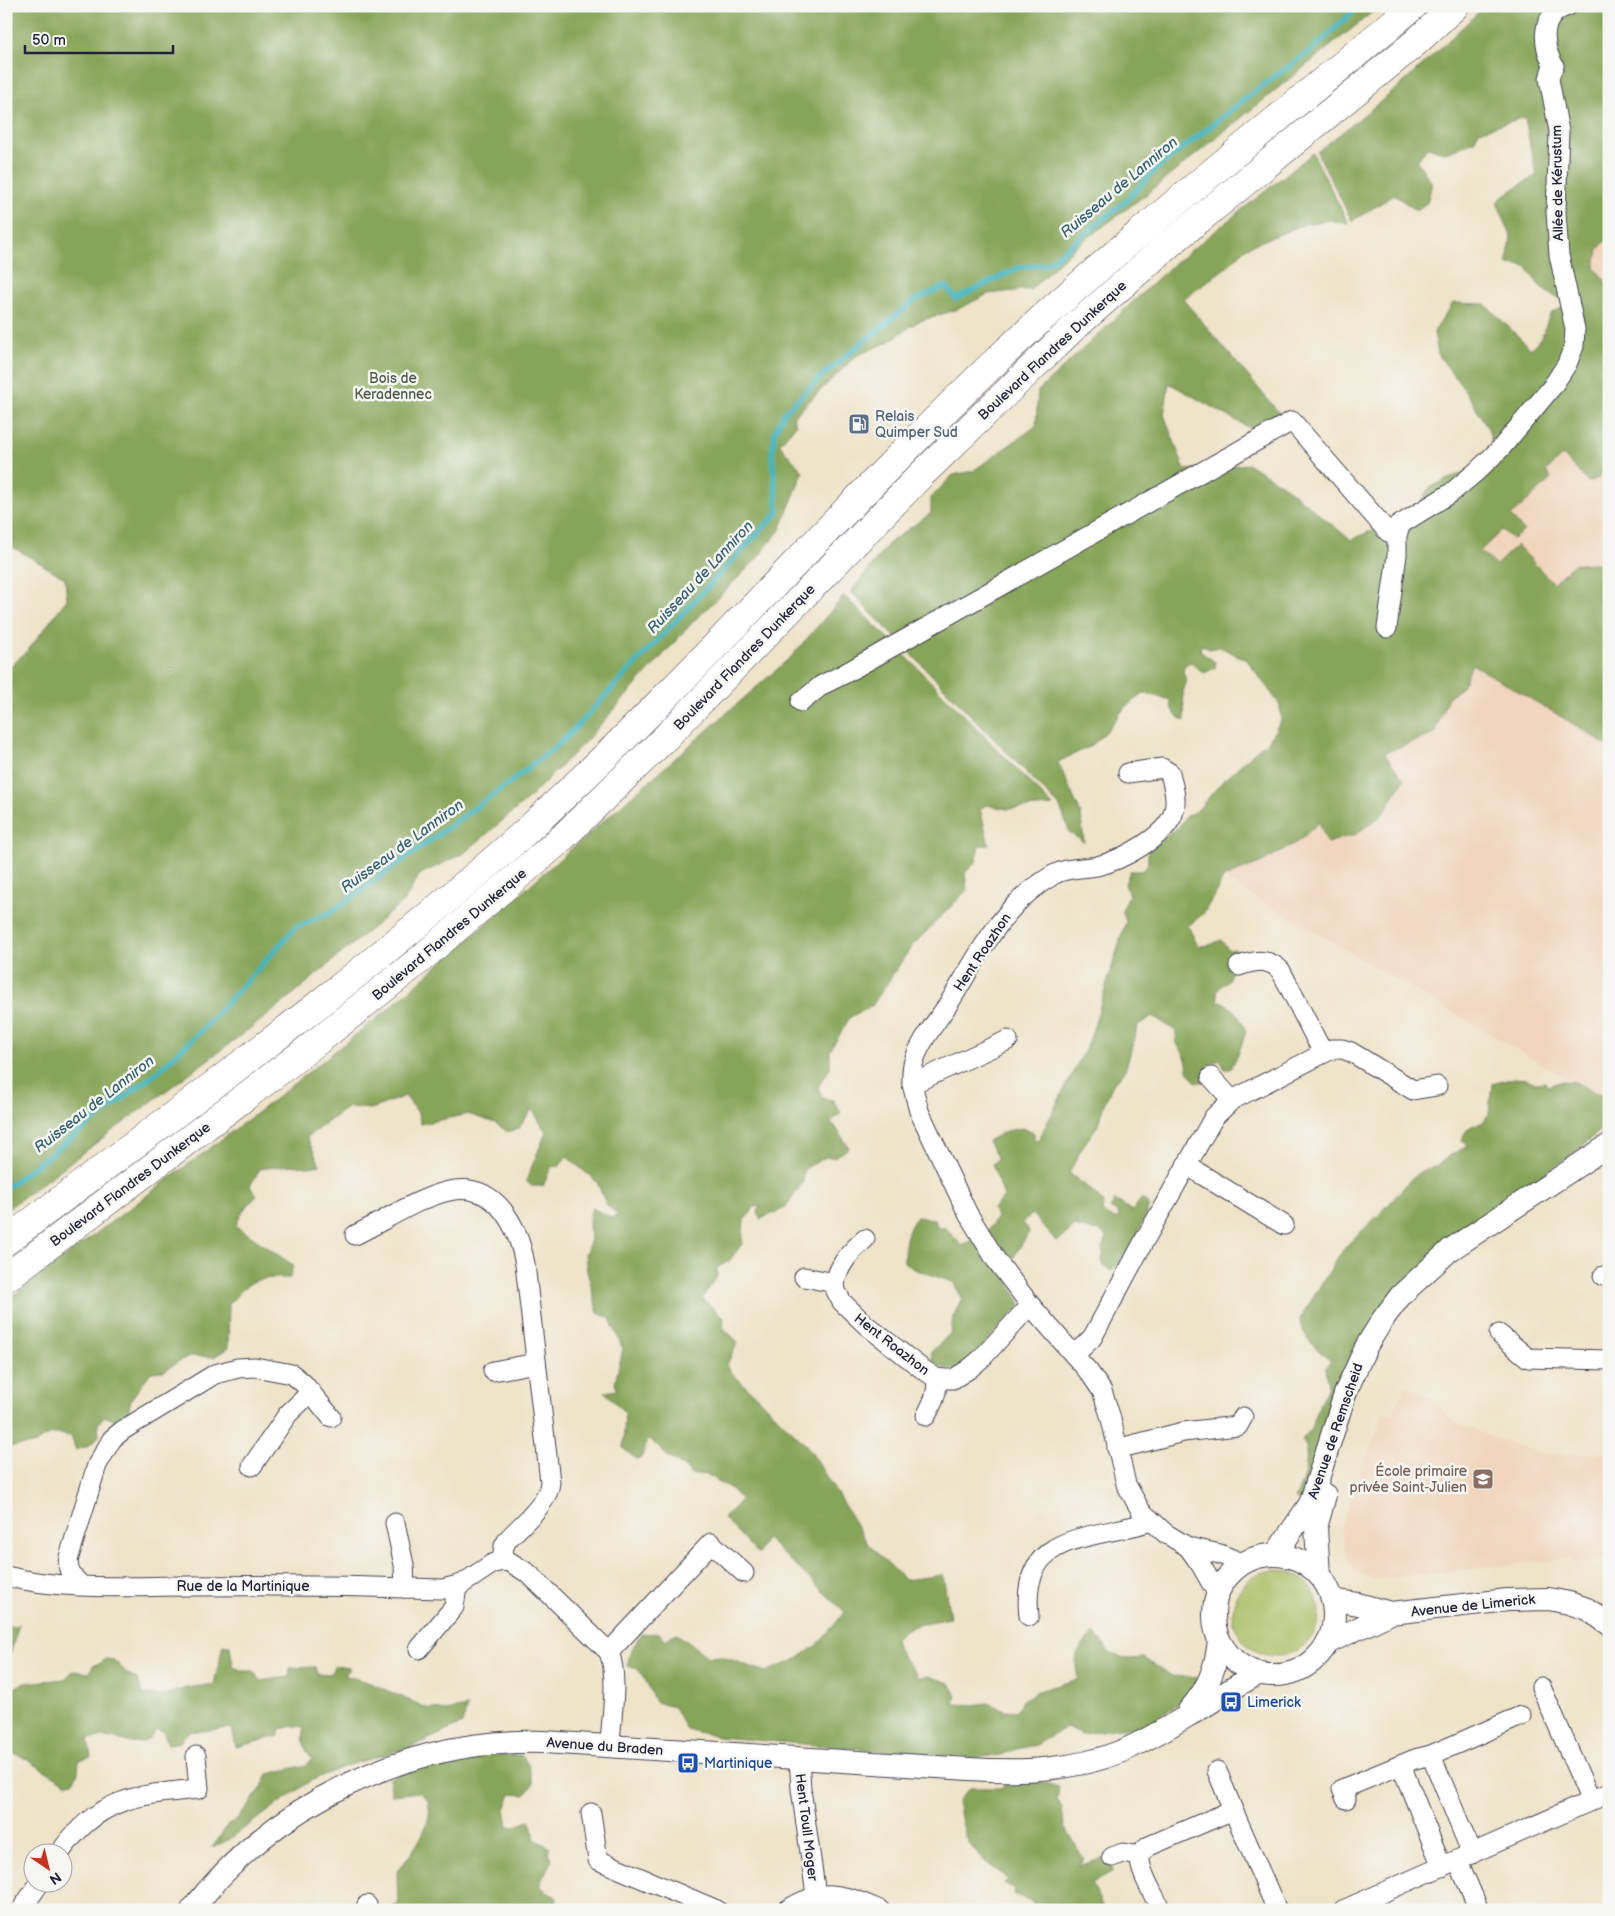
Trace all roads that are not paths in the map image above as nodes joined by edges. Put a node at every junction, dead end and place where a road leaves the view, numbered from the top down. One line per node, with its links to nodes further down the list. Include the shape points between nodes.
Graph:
1 (1413, 6): 21 (main road, Boulevard Flandres Dunkerque, via 1082,281 999,357 684,678 522,834 349,980)
2 (1455, 6): 23 (main road, Boulevard Flandres Dunkerque, via 1071,330 922,474 664,739 560,840 424,956 306,1050)
3 (1568, 6): 4 (street, Allée de Kérustum, via 1550,18 1545,41 1554,66 1549,79 1559,131 1558,246 1575,329 1574,346 1552,387 1501,448 1451,492)
4 (1401, 524): 5 (street); 6 (street, via 1388,532 1292,421 822,685)
5 (1387, 628)
6 (801, 702)
7 (1128, 773): 12 (street, Hent Roazhon, via 1162,768 1170,773 1175,806 1169,821 1150,840 1129,854 1106,864 1056,874 1013,907 927,1036 914,1061)
8 (1239, 966): 10 (street, via 1263,960 1282,971)
9 (1008, 1040): 12 (street)
10 (1323, 1053): 13 (street, via 1342,1049 1414,1090); 14 (street)
11 (1211, 1078): 14 (street)
12 (912, 1084): 25 (street, Hent Roazhon, via 919,1111 968,1214 996,1260)
13 (1437, 1086)
14 (1232, 1100): 17 (street, via 1214,1117)
15 (1609, 1145): 41 (street, Avenue de Remscheid, via 1456,1246 1401,1295 1363,1352 1346,1391 1310,1504)
16 (1609, 1160): 45 (street, Avenue de Remscheid, via 1449,1264 1413,1300 1389,1332 1361,1388 1323,1500 1316,1528)
17 (1186, 1166): 18 (street); 27 (street, via 1095,1332)
18 (1284, 1225)
19 (355, 1235): 29 (street, via 434,1195 449,1191 469,1190 492,1199 510,1219 522,1247)
20 (865, 1240): 24 (street, via 845,1259)
21 (6, 1241)
22 (804, 1277): 24 (street)
23 (6, 1278)
24 (835, 1283): 31 (street, Hent Roazhon, via 838,1296 851,1312)
25 (1032, 1307): 27 (street, Hent Roazhon); 31 (street, Hent Roazhon, via 1013,1322 970,1369 953,1378)
26 (1499, 1334): 28 (street, via 1528,1358)
27 (1074, 1355): 36 (street, Hent Roazhon, via 1102,1391)
28 (1609, 1360)
29 (536, 1363): 30 (street); 42 (street, via 550,1490 508,1539)
30 (493, 1371)
31 (936, 1378): 33 (street, Hent Roazhon, via 933,1402)
32 (311, 1392): 34 (street); 37 (street, via 288,1414); 47 (street, via 298,1378 285,1372 255,1367 226,1370 198,1383 112,1439 97,1465 71,1549 68,1568 73,1579)
33 (926, 1416)
34 (331, 1417)
35 (1243, 1417): 36 (street, via 1238,1426 1183,1432)
36 (1117, 1449): 38 (street, Hent Roazhon, via 1129,1491)
37 (252, 1466)
38 (1151, 1521): 40 (street, Hent Roazhon); 53 (street, via 1060,1545 1035,1567 1028,1597)
39 (395, 1523): 49 (street, via 404,1565)
40 (1188, 1547): 43 (street, Hent Roazhon, via 1220,1554); 50 (street, Hent Roazhon)
41 (1275, 1555): 43 (street); 45 (street, via 1299,1560)
42 (502, 1561): 48 (street, Rue de la Martinique); 58 (street, via 515,1564 529,1574)
43 (1244, 1564): 50 (street, via 1227,1578)
44 (744, 1573): 58 (street, via 711,1543)
45 (1319, 1575): 51 (street)
46 (6, 1576): 47 (street, Rue de la Martinique)
47 (81, 1585): 49 (street, Rue de la Martinique)
48 (457, 1587): 49 (street, Rue de la Martinique); 57 (street, via 454,1607)
49 (405, 1588)
50 (1218, 1595): 55 (street, via 1214,1612)
51 (1333, 1600): 52 (street, Avenue de Limerick); 56 (street, via 1334,1621)
52 (1391, 1613): 54 (street, Avenue de Limerick, via 1549,1598 1582,1607); 56 (street, Avenue de Limerick)
53 (1029, 1616)
54 (1609, 1624)
55 (1218, 1640): 59 (street, via 1233,1659); 62 (street, Avenue du Braden, via 1218,1653 1208,1686)
56 (1327, 1643): 59 (street, via 1319,1655 1299,1670 1282,1674)
57 (419, 1649)
58 (609, 1652): 63 (street, via 614,1678)
59 (1261, 1673): 62 (street, Avenue du Braden)
60 (1541, 1687): 71 (street)
61 (1521, 1716): 64 (street)
62 (1180, 1720): 66 (street, Avenue du Braden, via 1154,1736 1091,1762 1037,1770)
63 (610, 1746): 66 (street, Avenue du Braden); 81 (street, Avenue du Braden, via 526,1741 495,1743 423,1756 374,1773 322,1798 275,1829 228,1869)
64 (1431, 1755): 67 (street); 77 (street)
65 (196, 1756): 74 (street, via 199,1789 149,1794 117,1803 87,1821)
66 (799, 1758): 79 (street, Hent Toull Moger)
67 (1401, 1765): 70 (street, via 1342,1789); 77 (street)
68 (1217, 1770): 72 (street)
69 (1609, 1793): 71 (street)
70 (1346, 1799)
71 (1591, 1801): 77 (street)
72 (1233, 1810): 75 (street, via 1149,1846); 86 (street)
73 (591, 1813): 82 (street, via 598,1860)
74 (68, 1844)
75 (1140, 1856): 76 (street, via 1123,1853); 85 (street)
76 (1112, 1858)
77 (1458, 1860): 87 (street); 88 (street)
78 (32, 1894): 80 (street)
79 (816, 1895): 83 (street, Hent Toull Moger); 84 (street, Hent Toull Moger, via 844,1896)
80 (21, 1910)
81 (192, 1910)
82 (717, 1910)
83 (787, 1910)
84 (880, 1910)
85 (1161, 1910)
86 (1277, 1910)
87 (1343, 1910)
88 (1479, 1910)

